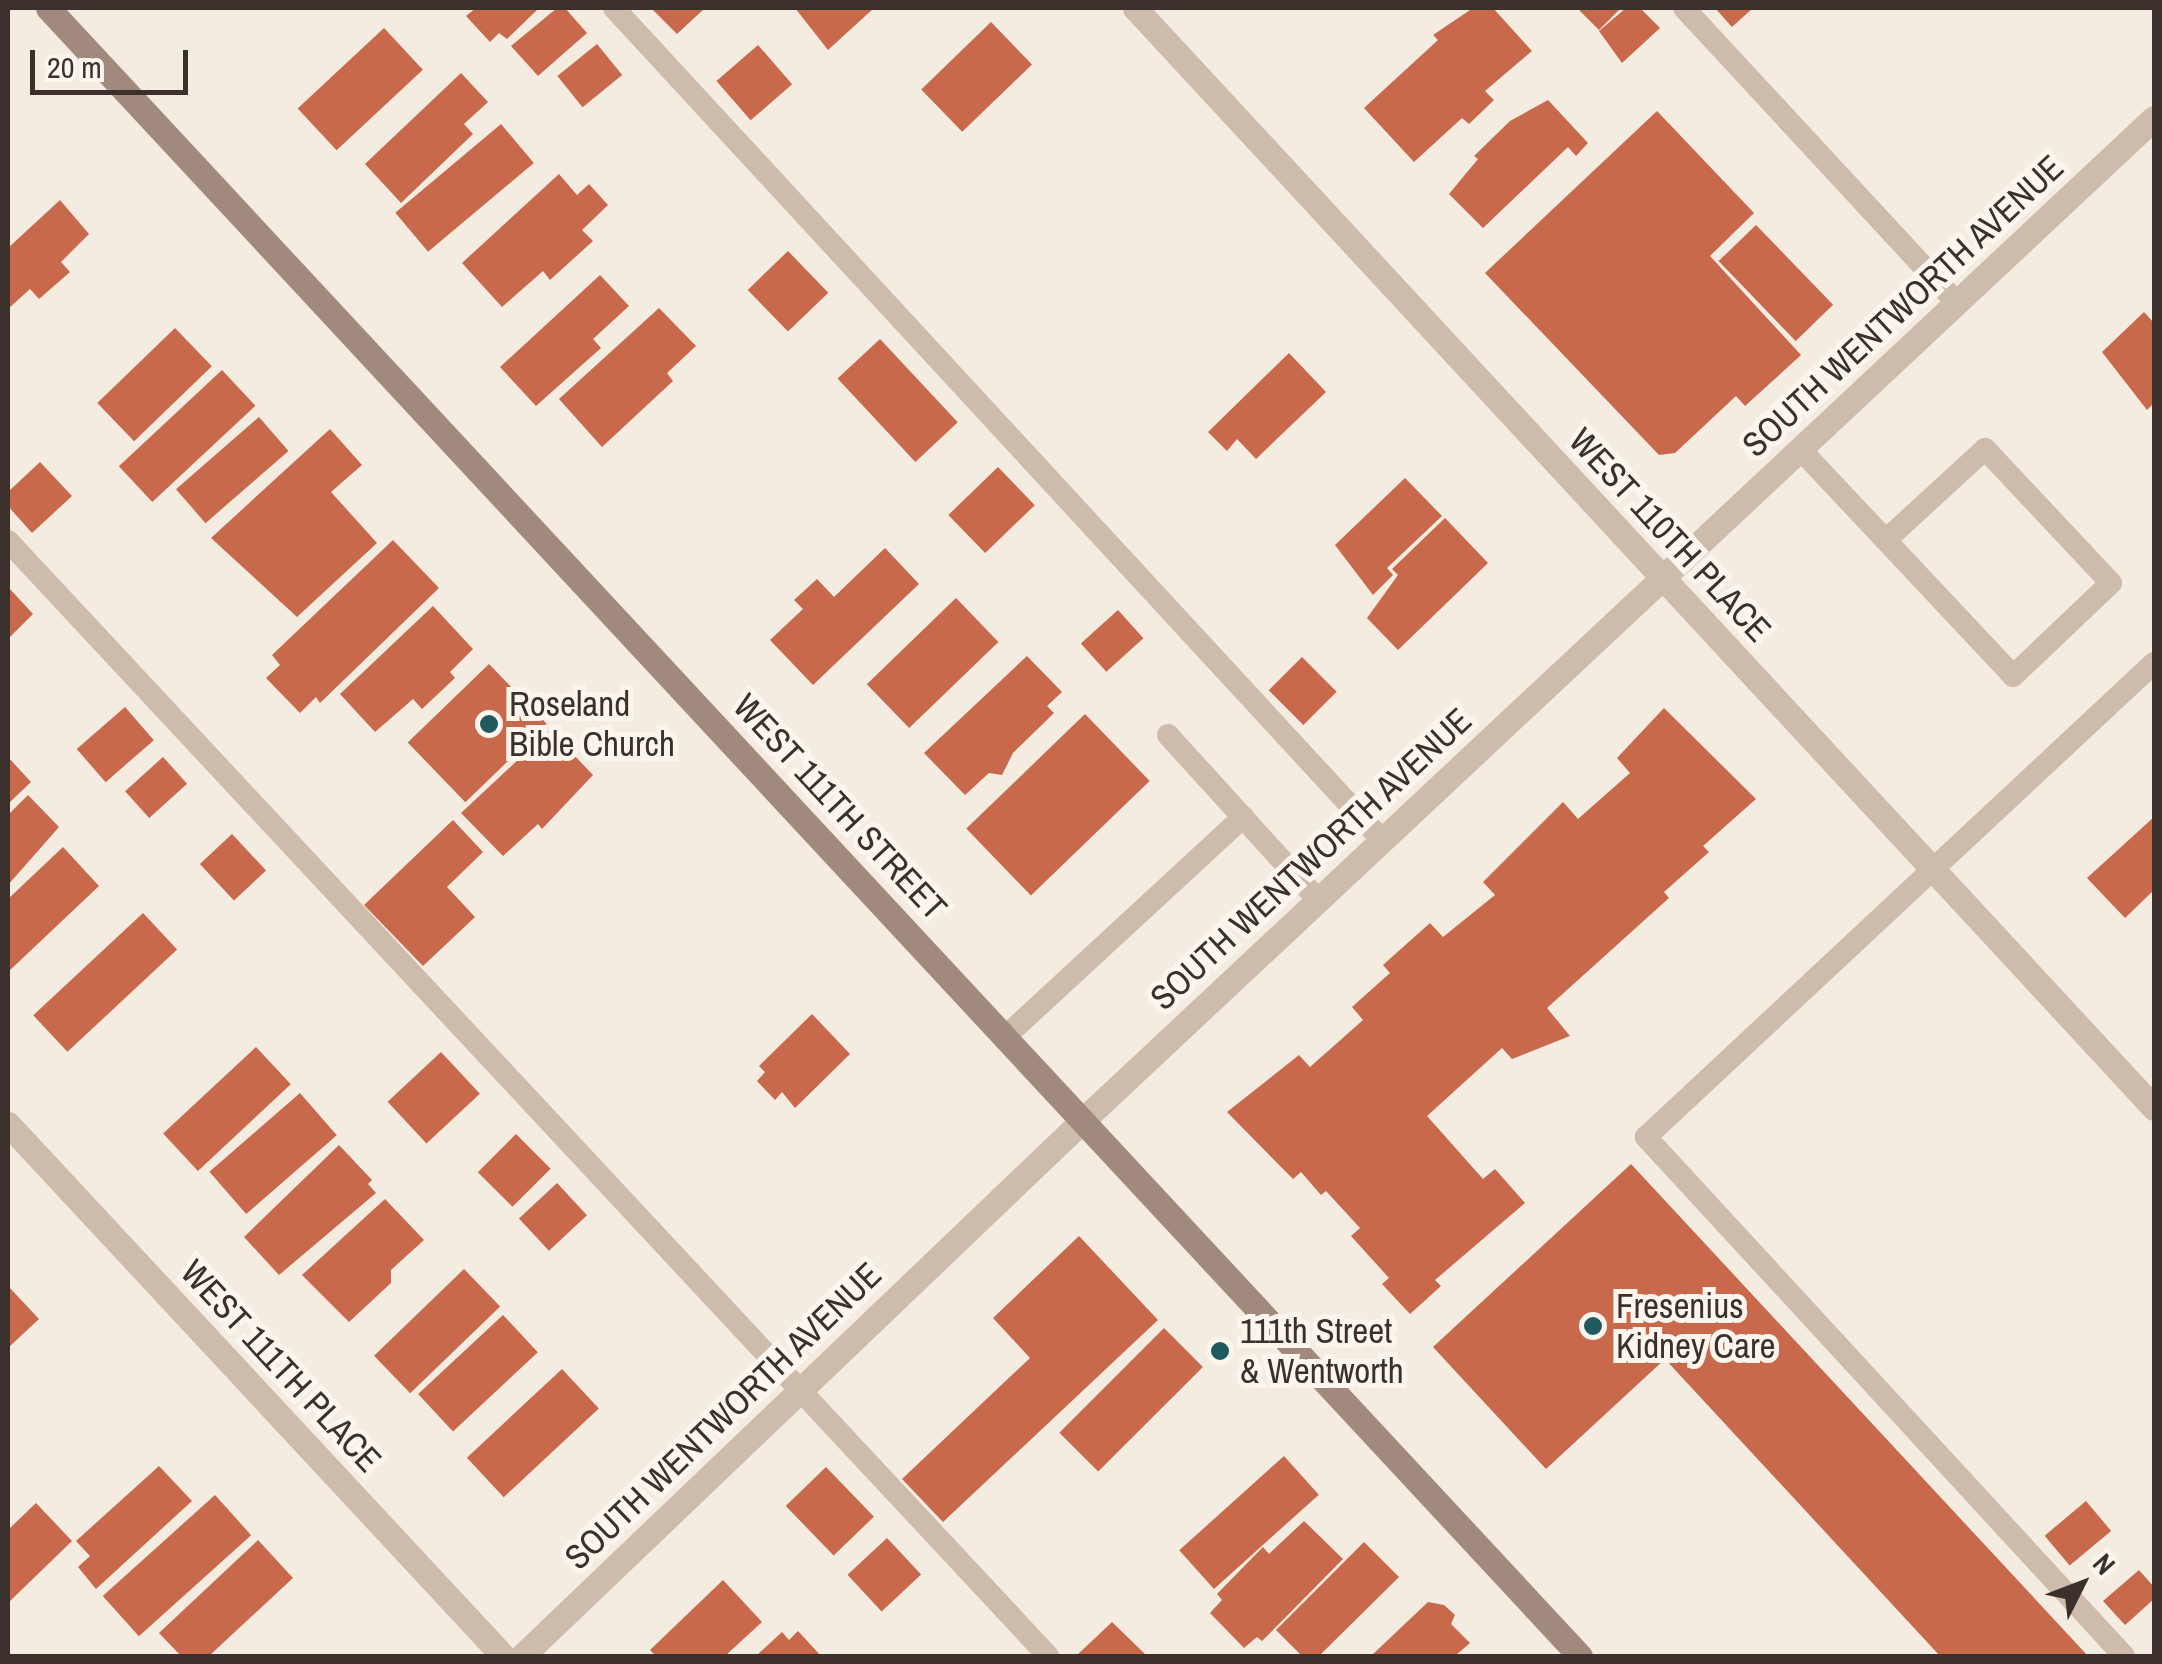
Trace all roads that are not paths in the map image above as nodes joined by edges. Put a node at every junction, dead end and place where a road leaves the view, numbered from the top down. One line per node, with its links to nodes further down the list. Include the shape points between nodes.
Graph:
1 (48, 8): 17 (main road, WEST 111TH STREET)
2 (614, 8): 14 (lane)
3 (1135, 8): 10 (street, WEST 110TH PLACE)
4 (1684, 8): 6 (lane)
5 (2154, 118): 6 (street, SOUTH WENTWORTH AVENUE)
6 (1958, 303): 7 (street, SOUTH WENTWORTH AVENUE)
7 (1800, 450): 8 (lane); 10 (street, SOUTH WENTWORTH AVENUE)
8 (1886, 540): 8 (lane, via 2013,676 2111,583 1985,449)
9 (8, 541): 21 (lane)
10 (1663, 578): 14 (street, SOUTH WENTWORTH AVENUE); 15 (street, WEST 110TH PLACE)
11 (2154, 663): 15 (lane)
12 (1168, 735): 13 (lane)
13 (1243, 817): 16 (lane); 17 (lane)
14 (1382, 840): 16 (street, SOUTH WENTWORTH AVENUE)
15 (1933, 869): 18 (street, WEST 110TH PLACE); 26 (lane, via 1646,1136)
16 (1318, 900): 19 (street, SOUTH WENTWORTH AVENUE)
17 (1006, 1036): 19 (main road, WEST 111TH STREET)
18 (2154, 1108)
19 (1082, 1120): 21 (street, SOUTH WENTWORTH AVENUE); 25 (main road, WEST 111TH STREET)
20 (8, 1124): 22 (street, WEST 111TH PLACE)
21 (800, 1390): 23 (street, SOUTH WENTWORTH AVENUE); 24 (lane)
22 (503, 1656)
23 (522, 1656)
24 (1048, 1656)
25 (1580, 1656)
26 (2124, 1656)

